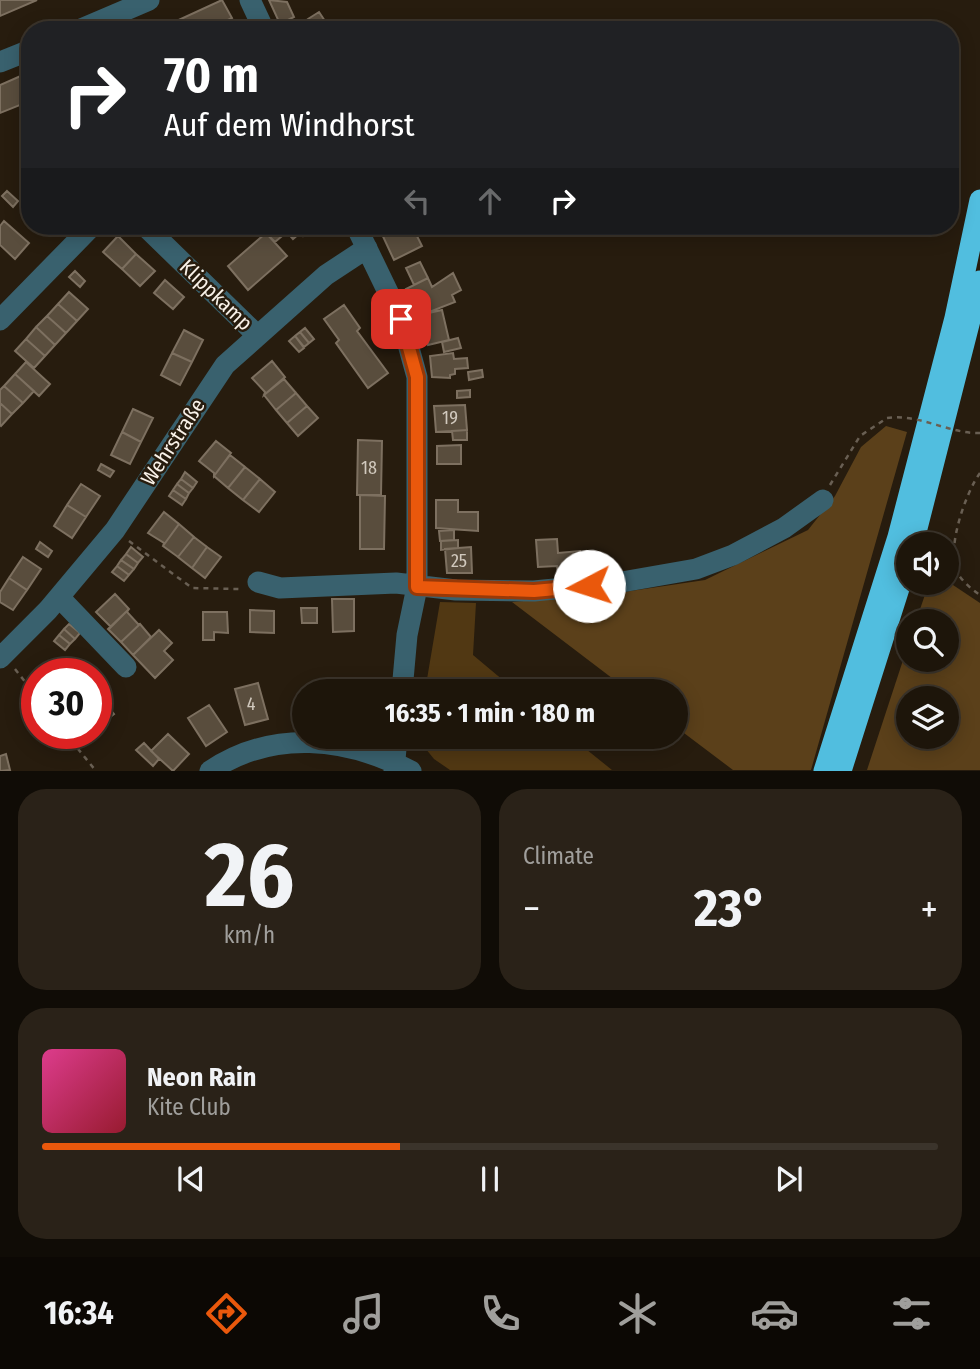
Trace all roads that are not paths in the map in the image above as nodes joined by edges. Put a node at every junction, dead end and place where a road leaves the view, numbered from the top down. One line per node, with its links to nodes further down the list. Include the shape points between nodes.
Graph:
1 (149, 0): 3 (street)
2 (250, 0): 4 (street)
3 (100, 21)
4 (260, 21)
5 (21, 54): 6 (street)
6 (0, 62)
7 (980, 200): 27 (highway, via 955,318 898,537)
8 (83, 235): 13 (street)
9 (154, 235): 14 (street, Klippkamp)
10 (360, 235): 11 (street)
11 (367, 248): 14 (street, Wehrstraße, via 326,275); 18 (street, via 401,319 417,377)
12 (980, 281): 16 (highway)
13 (0, 320)
14 (257, 335): 20 (street, Wehrstraße, via 225,365 115,530)
15 (823, 500): 18 (street, via 784,528 696,569 534,591)
16 (916, 532)
17 (258, 582): 18 (street, via 281,588 396,583)
18 (417, 587): 23 (street)
19 (897, 595): 28 (highway)
20 (59, 597): 21 (street, Wehrstraße); 22 (street)
21 (2, 657)
22 (126, 667)
23 (403, 679)
24 (398, 749): 25 (street)
25 (400, 768): 26 (street, via 350,746 301,740 262,745 233,755)
26 (209, 771)
27 (824, 771)
28 (841, 771)

